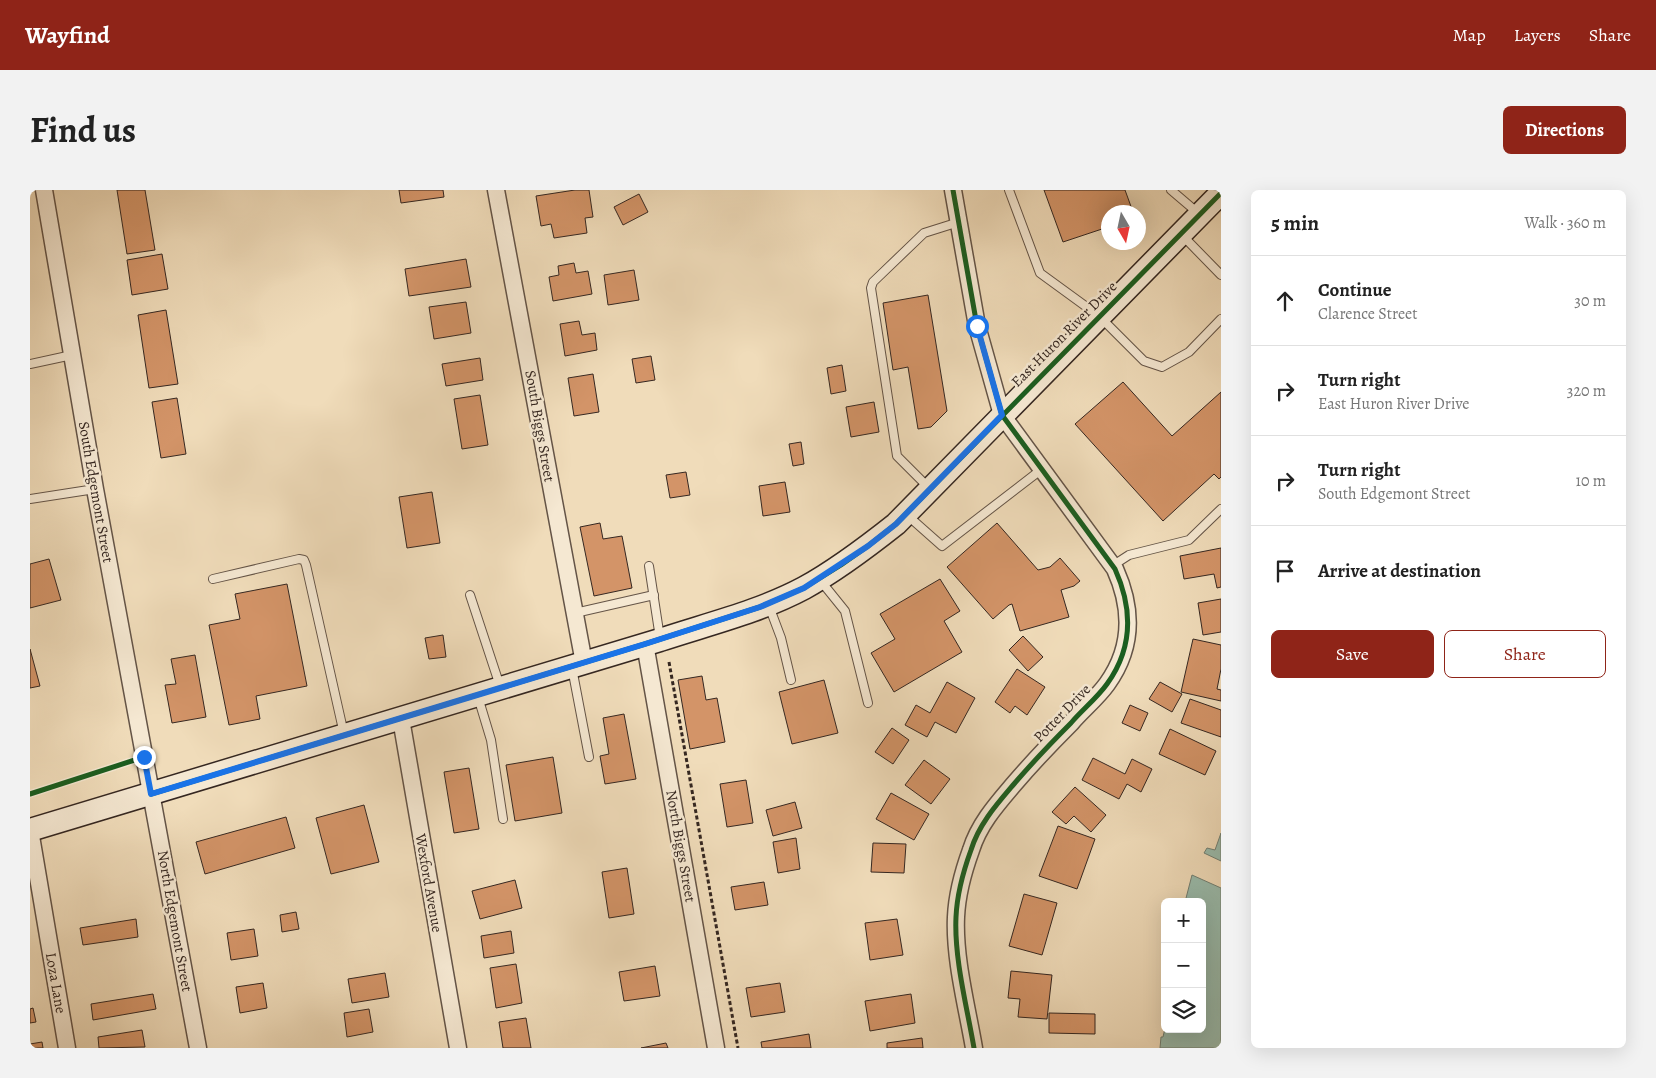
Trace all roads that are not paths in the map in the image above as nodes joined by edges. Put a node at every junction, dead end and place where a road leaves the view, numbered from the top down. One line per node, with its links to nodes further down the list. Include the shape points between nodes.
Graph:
1 (44, 190): 13 (street, South Edgemont Street)
2 (496, 190): 29 (street, South Biggs Street)
3 (954, 190): 8 (street)
4 (1010, 190): 11 (lane, via 1040,273)
5 (1171, 190): 7 (lane)
6 (1221, 193): 7 (main road, East Huron River Drive)
7 (1199, 215): 9 (main road, East Huron River Drive)
8 (959, 222): 15 (street, via 977,326); 17 (lane, via 924,233 873,282 871,288 897,456)
9 (1181, 234): 10 (lane); 11 (main road, East Huron River Drive)
10 (1221, 275)
11 (1099, 316): 12 (lane, via 1144,361 1162,367 1189,352); 15 (main road, East Huron River Drive)
12 (1221, 320)
13 (73, 355): 14 (lane); 18 (street, South Edgemont Street)
14 (30, 364)
15 (1002, 415): 16 (street, Potter Drive); 17 (main road, East Huron River Drive)
16 (1042, 469): 21 (lane, via 942,546); 23 (street, Potter Drive)
17 (930, 488): 21 (main road, East Huron River Drive)
18 (95, 489): 19 (lane); 39 (street, South Edgemont Street)
19 (30, 499)
20 (1221, 509): 23 (lane, via 1189,540 1129,555)
21 (906, 513): 24 (main road, East Huron River Drive, via 868,546)
22 (650, 566): 27 (lane)
23 (1112, 566): 46 (street, Potter Drive, via 1122,584 1127,604 1127,639 1120,663 1107,685 991,811 971,848 961,882 956,917 957,952)
24 (819, 578): 28 (main road, East Huron River Drive); 35 (lane, via 844,611)
25 (213, 579): 37 (lane, via 304,560)
26 (470, 595): 33 (lane)
27 (654, 595): 29 (lane); 30 (lane)
28 (768, 604): 30 (main road, East Huron River Drive); 32 (lane, via 781,638)
29 (575, 613): 31 (street, South Biggs Street)
30 (652, 642): 31 (main road, East Huron River Drive); 45 (street, North Biggs Street)
31 (578, 665): 33 (main road, East Huron River Drive); 38 (lane)
32 (791, 680)
33 (500, 688): 34 (main road, East Huron River Drive)
34 (478, 695): 36 (main road, East Huron River Drive); 40 (lane, via 491,740)
35 (868, 703)
36 (402, 719): 37 (main road, East Huron River Drive); 44 (street, Wexford Avenue)
37 (344, 736): 39 (main road, East Huron River Drive)
38 (589, 757)
39 (151, 794): 41 (main road, East Huron River Drive); 43 (street, North Edgemont Street)
40 (503, 820)
41 (30, 830): 42 (street, Loza Lane)
42 (67, 1048)
43 (198, 1048)
44 (458, 1048)
45 (716, 1048)
46 (974, 1048)

